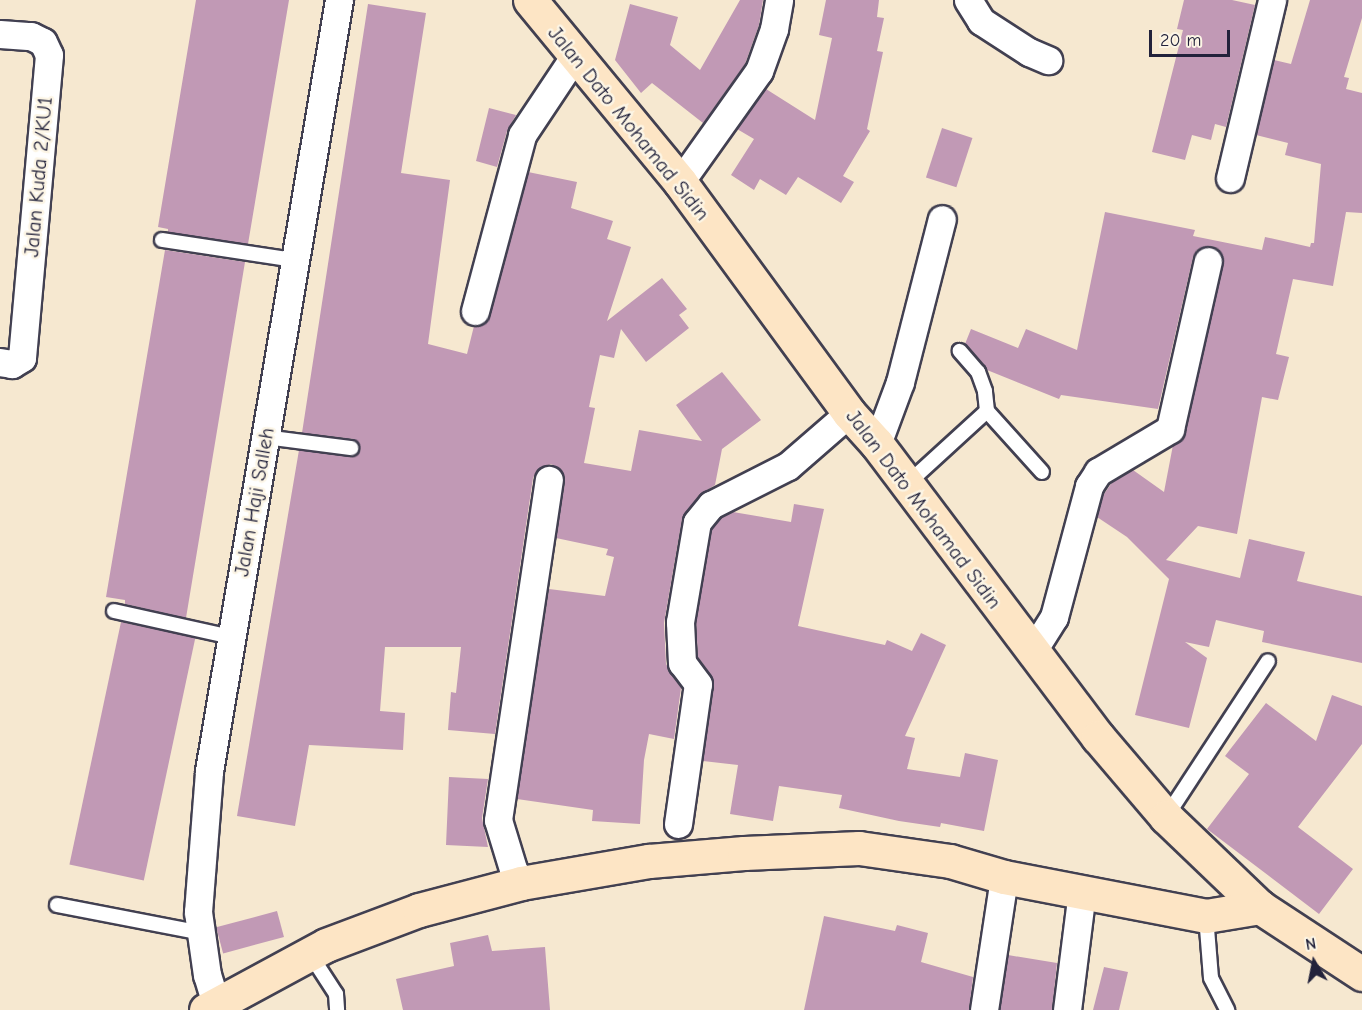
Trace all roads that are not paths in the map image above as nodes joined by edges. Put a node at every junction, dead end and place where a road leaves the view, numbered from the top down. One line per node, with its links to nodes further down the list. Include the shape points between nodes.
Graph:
1 (339, 0): 13 (street, Jalan Haji Salleh)
2 (530, 0): 7 (main road, Jalan Dato Mohamad Sidin)
3 (778, 0): 10 (street, via 774,29 759,71)
4 (968, 0): 8 (street, via 981,21)
5 (1272, 0): 9 (street)
6 (0, 34): 17 (street, Jalan Kuda 2/KU1, via 31,36 43,42 49,55)
7 (576, 54): 10 (main road, Jalan Dato Mohamad Sidin); 15 (street, via 522,135)
8 (1048, 60)
9 (1230, 178)
10 (680, 182): 19 (main road, Jalan Dato Mohamad Sidin)
11 (942, 219): 21 (street, via 900,382)
12 (162, 240): 13 (lane)
13 (295, 260): 20 (street, Jalan Haji Salleh)
14 (1208, 261): 28 (street, via 1170,429 1098,472 1089,486 1054,617)
15 (475, 311)
16 (960, 351): 18 (lane, via 978,372)
17 (11, 360)
18 (987, 411): 23 (lane); 25 (lane)
19 (849, 413): 21 (main road, Jalan Dato Mohamad Sidin); 31 (street, via 788,466 711,505 697,522 680,622 682,663 698,684)
20 (265, 437): 22 (lane); 27 (street, Jalan Haji Salleh)
21 (877, 444): 25 (main road, Jalan Dato Mohamad Sidin)
22 (351, 448)
23 (1042, 472)
24 (549, 480): 33 (street, via 498,820)
25 (907, 484): 28 (main road, Jalan Dato Mohamad Sidin)
26 (114, 611): 27 (lane)
27 (231, 637): 38 (street, Jalan Haji Salleh, via 209,771 198,912)
28 (1032, 652): 30 (main road, Jalan Dato Mohamad Sidin)
29 (1268, 661): 30 (lane)
30 (1167, 817): 36 (main road, Jalan Dato Mohamad Sidin)
31 (678, 824)
32 (1004, 877): 33 (main road, via 950,861 859,848 649,861); 34 (main road); 43 (street)
33 (521, 883): 39 (main road, via 419,910)
34 (1082, 891): 37 (main road); 44 (street)
35 (57, 904): 38 (lane)
36 (1260, 907): 37 (main road); 40 (main road, Jalan Dato Mohamad Sidin)
37 (1206, 916): 45 (lane, via 1211,978)
38 (202, 933): 41 (street, Jalan Haji Salleh)
39 (309, 954): 41 (main road); 42 (lane, via 336,994)
40 (1362, 974)
41 (211, 1007)
42 (337, 1010)
43 (984, 1010)
44 (1067, 1010)
45 (1227, 1010)

